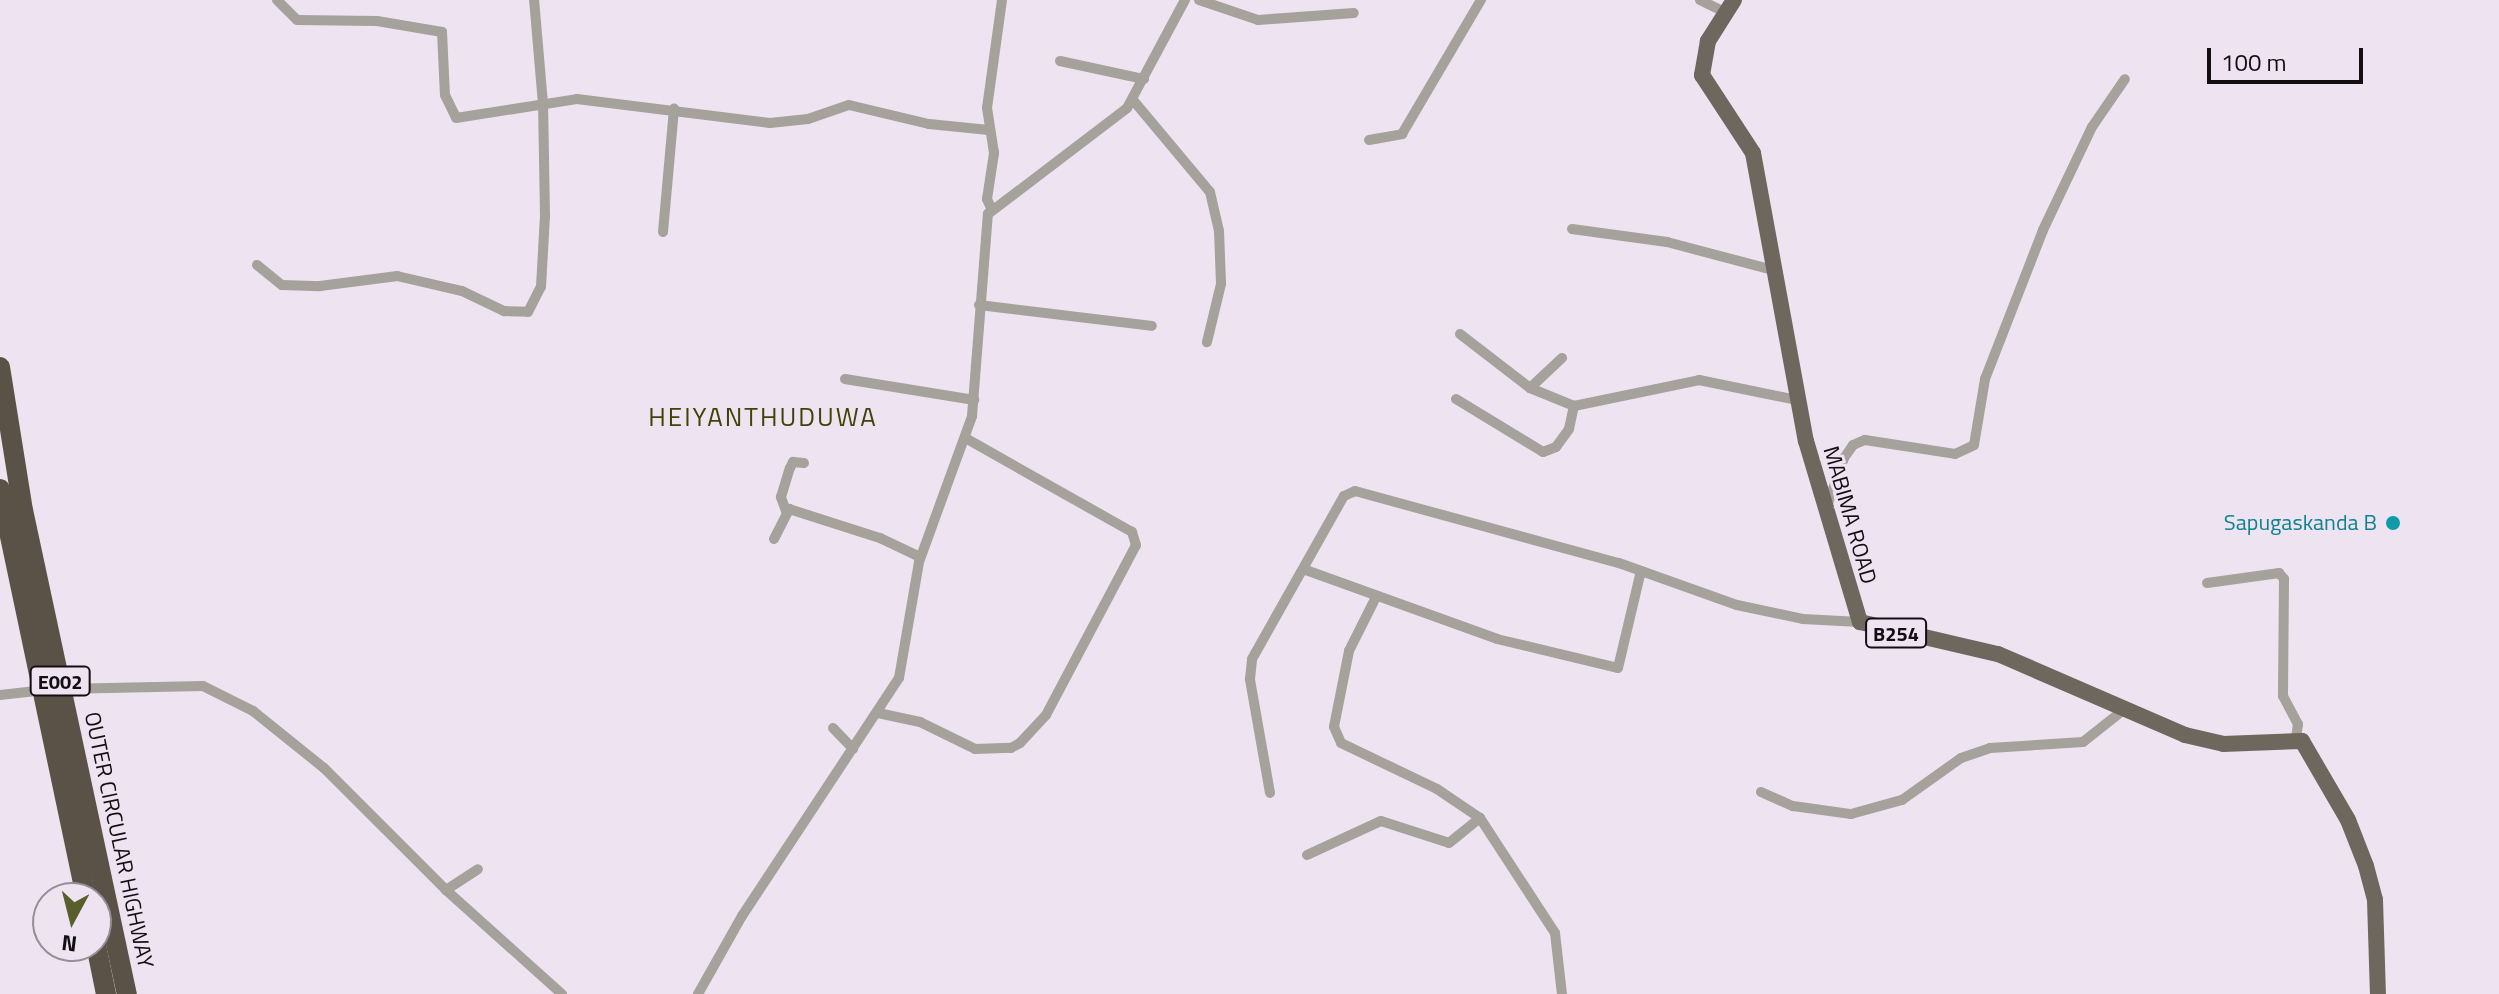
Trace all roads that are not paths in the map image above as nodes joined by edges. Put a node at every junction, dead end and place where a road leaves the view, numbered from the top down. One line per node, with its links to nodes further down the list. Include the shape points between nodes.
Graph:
1 (277, 0): 14 (street, via 297,20 377,21 442,32 445,95 456,118)
2 (534, 0): 14 (street)
3 (1002, 0): 16 (street, via 991,62)
4 (1185, 0): 11 (street)
5 (1199, 0): 9 (street, via 1258,20)
6 (1481, 0): 17 (street, via 1402,134)
7 (1700, 0): 8 (street)
8 (1730, 6): 22 (main road, MABIMA ROAD / B254, via 1708,41 1702,75 1753,153)
9 (1354, 13)
10 (1060, 61): 11 (street)
11 (1144, 79): 13 (street)
12 (2125, 79): 39 (street, via 2092,127 2037,244 1985,379 1974,445 1955,454 1865,440 1853,445)
13 (1133, 100): 18 (street); 26 (street, via 1210,192 1221,284)
14 (543, 104): 15 (street, via 577,99); 21 (street, via 541,287 528,312 504,311 462,291 397,276 282,285)
15 (674, 108): 16 (street, via 770,123 808,119 849,105 929,124); 20 (street)
16 (989, 130): 18 (street, via 994,153 987,199)
17 (1369, 140)
18 (991, 208): 23 (street)
19 (1572, 229): 22 (street, via 1667,242)
20 (663, 232)
21 (257, 265)
22 (1773, 270): 33 (main road, MABIMA ROAD / B254)
23 (979, 305): 24 (street); 32 (street)
24 (1152, 326)
25 (1460, 334): 30 (street)
26 (1207, 342)
27 (1562, 358): 30 (street)
28 (0, 367): 62 (highway, OUTER CIRCULAR HIGHWAY / E002, bridge, via 23,510)
29 (845, 379): 32 (street)
30 (1530, 388): 34 (street)
31 (1456, 399): 34 (street, via 1543,452 1556,447 1569,429)
32 (974, 400): 35 (street)
33 (1801, 401): 34 (street, via 1699,380); 39 (main road, MABIMA ROAD / B254)
34 (1574, 406)
35 (967, 439): 41 (street); 49 (street, via 1132,532 1136,545 1046,715 1020,743 975,749 920,722)
36 (804, 463): 38 (street, via 793,462 790,468 781,497)
37 (0, 489): 58 (highway, OUTER CIRCULAR HIGHWAY / E002, bridge)
38 (786, 511): 40 (street); 41 (street, via 823,518)
39 (1825, 512): 46 (main road, MABIMA ROAD / B254)
40 (774, 539)
41 (920, 557): 49 (street, via 904,661)
42 (1303, 569): 43 (street, via 1344,496 1355,491 1619,563); 45 (street); 54 (street, via 1252,659 1250,679)
43 (1640, 575): 45 (street, via 1618,668 1497,639); 46 (street, via 1790,617)
44 (2207, 583): 51 (street, via 2279,573 2284,579 2283,696 2298,724)
45 (1375, 599): 55 (street, via 1349,651 1334,727 1341,743 1437,789)
46 (1860, 622): 48 (main road, B254, via 1998,654)
47 (0, 695): 59 (street, via 104,685 203,686 253,711 324,768)
48 (2126, 708): 51 (main road, B254, via 2185,735 2223,744); 53 (street, via 2083,742 1990,748 1961,758 1902,800 1851,814 1793,806)
49 (878, 713): 52 (street)
50 (833, 728): 52 (street)
51 (2296, 739): 66 (main road, via 2311,750 2366,866 2375,900)
52 (853, 749): 64 (street, via 742,916)
53 (1761, 792)
54 (1270, 793)
55 (1480, 818): 56 (street, via 1449,843 1381,821); 65 (street, via 1555,933)
56 (1307, 855)
57 (478, 869): 59 (street)
58 (83, 882)
59 (446, 890): 63 (street)
60 (99, 962): 61 (highway, OUTER CIRCULAR HIGHWAY)
61 (106, 994)
62 (127, 994)
63 (562, 994)
64 (698, 994)
65 (1562, 994)
66 (2378, 994)

